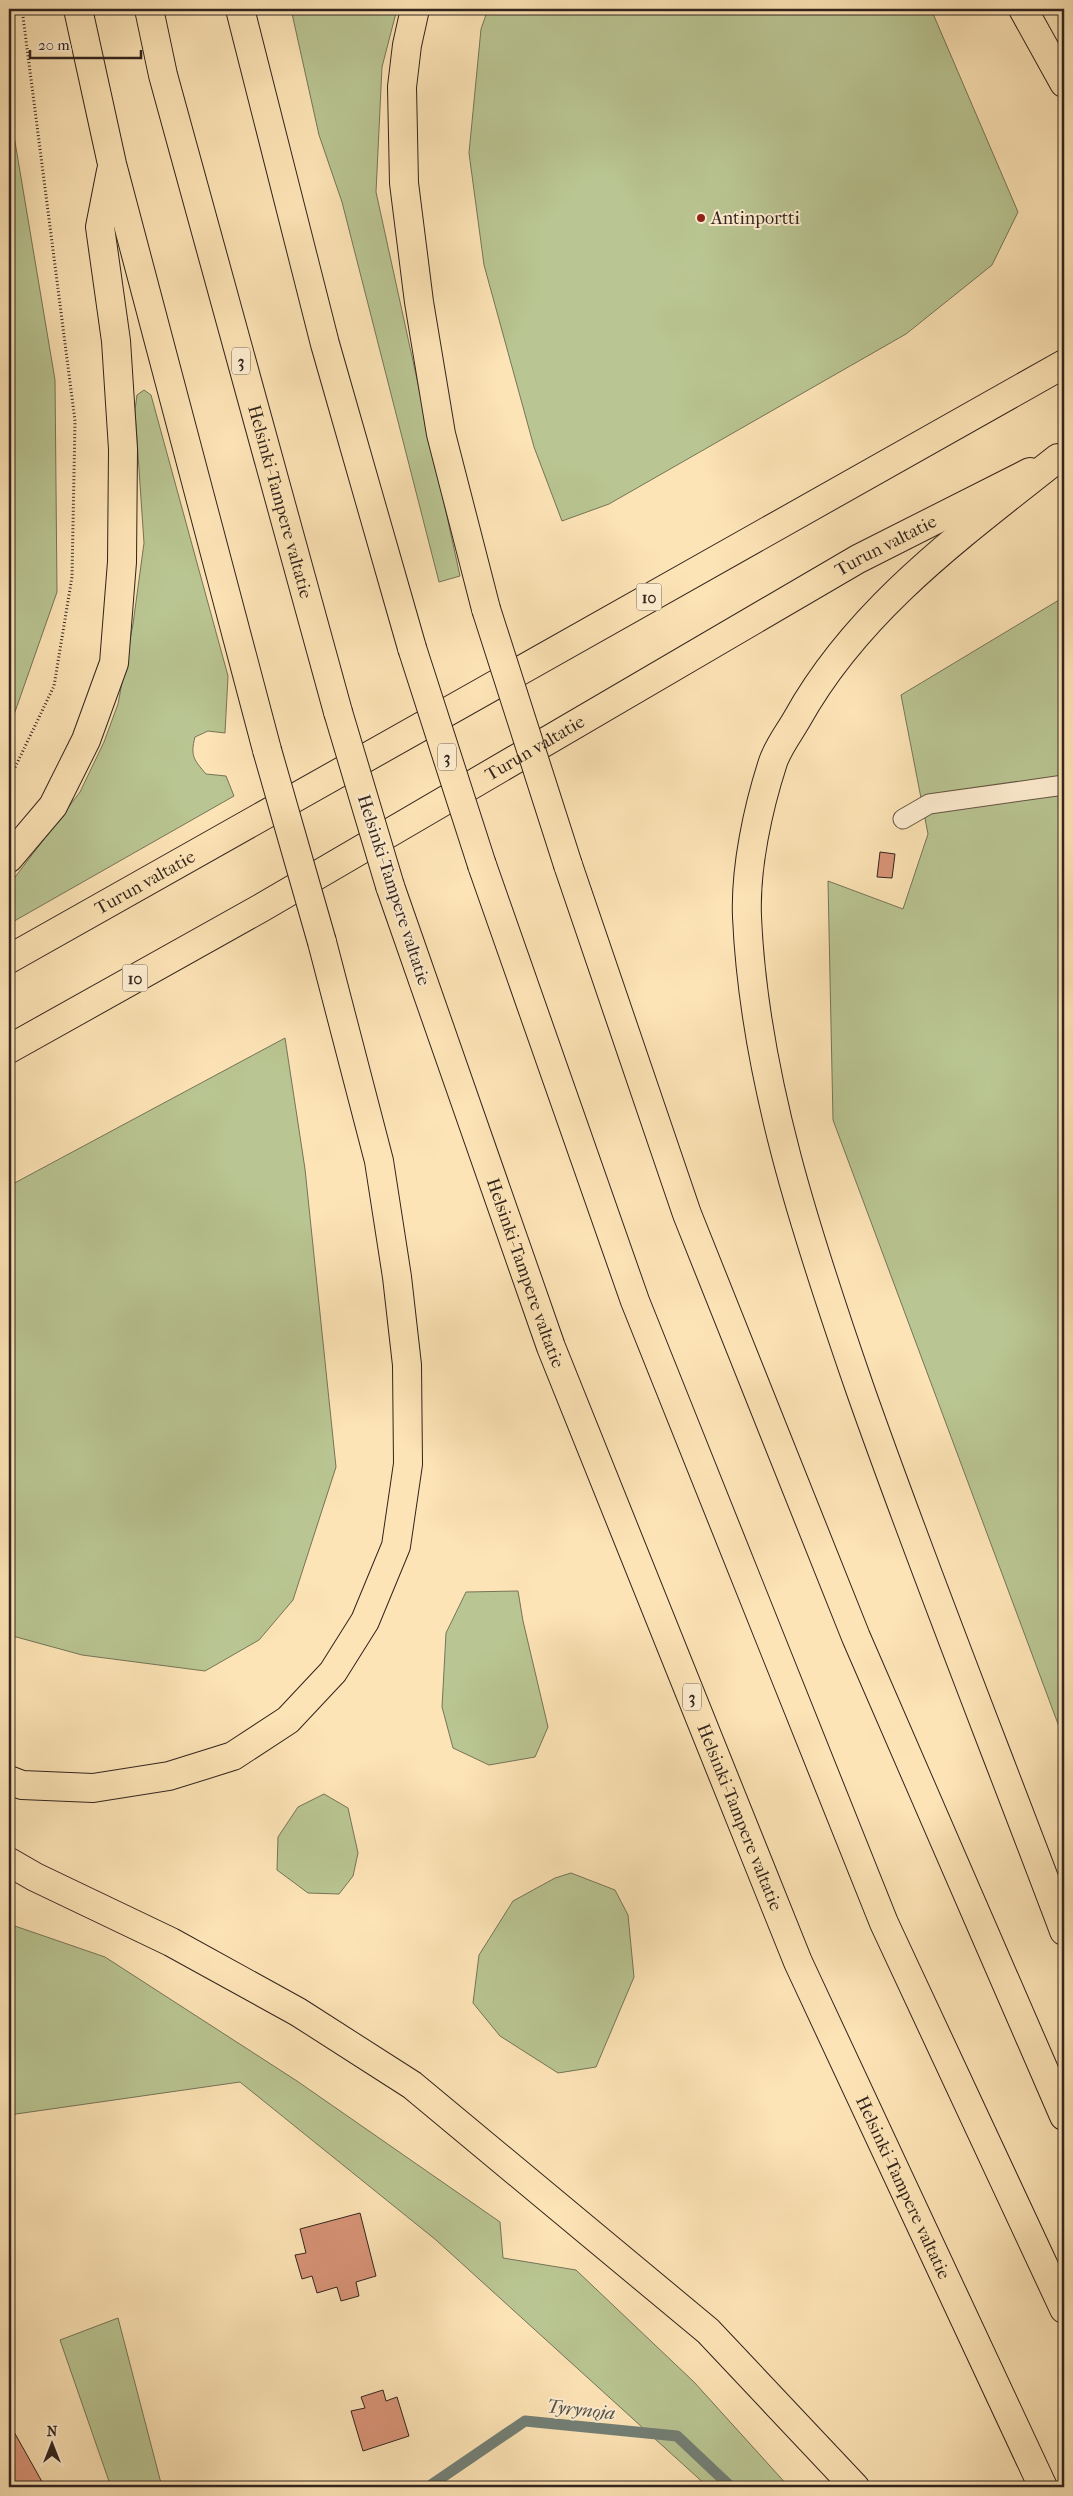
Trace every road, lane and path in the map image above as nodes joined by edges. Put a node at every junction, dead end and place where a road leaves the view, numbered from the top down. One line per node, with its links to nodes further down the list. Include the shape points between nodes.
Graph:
1 (22, 9): 11 (path, via 75,421 72,568 54,686)
2 (78, 9): 8 (highway)
3 (149, 9): 23 (highway, Helsinki-Tampere valtatie / 3, bridge, via 163,75 338,712 390,886 551,1347 791,1943)
4 (240, 9): 21 (highway, 3, bridge, via 325,344 412,648 482,865 635,1301 884,1922)
5 (415, 9): 20 (highway, bridge, via 402,87 404,183 419,302 441,434 486,608 568,865 691,1223 856,1637)
6 (1023, 9): 7 (highway)
7 (1064, 83)
8 (112, 164): 14 (highway, via 100,227 116,341 123,449 122,562 114,663 86,740 53,806); 17 (highway, bridge, via 379,1161 407,1365 408,1464 396,1546 365,1621 334,1672 288,1720 233,1756 169,1776 93,1788 22,1784)
9 (1064, 364): 15 (highway, Turun valtatie / 10)
10 (1061, 456): 16 (highway, Turun valtatie / 10, via 858,559 278,898); 19 (highway, via 926,562 852,637 813,688 774,759 753,843 746,912 752,984 769,1084 833,1310 885,1459)
11 (9, 780)
12 (1064, 785): 13 (lane, via 929,804)
13 (903, 819)
14 (9, 858)
15 (9, 959)
16 (9, 1049)
17 (9, 1780)
18 (9, 1862): 22 (highway, via 171,1942 298,2012 412,2086 708,2330)
19 (1064, 1931)
20 (1064, 2116)
21 (1064, 2308)
22 (855, 2487)
23 (1043, 2487)

